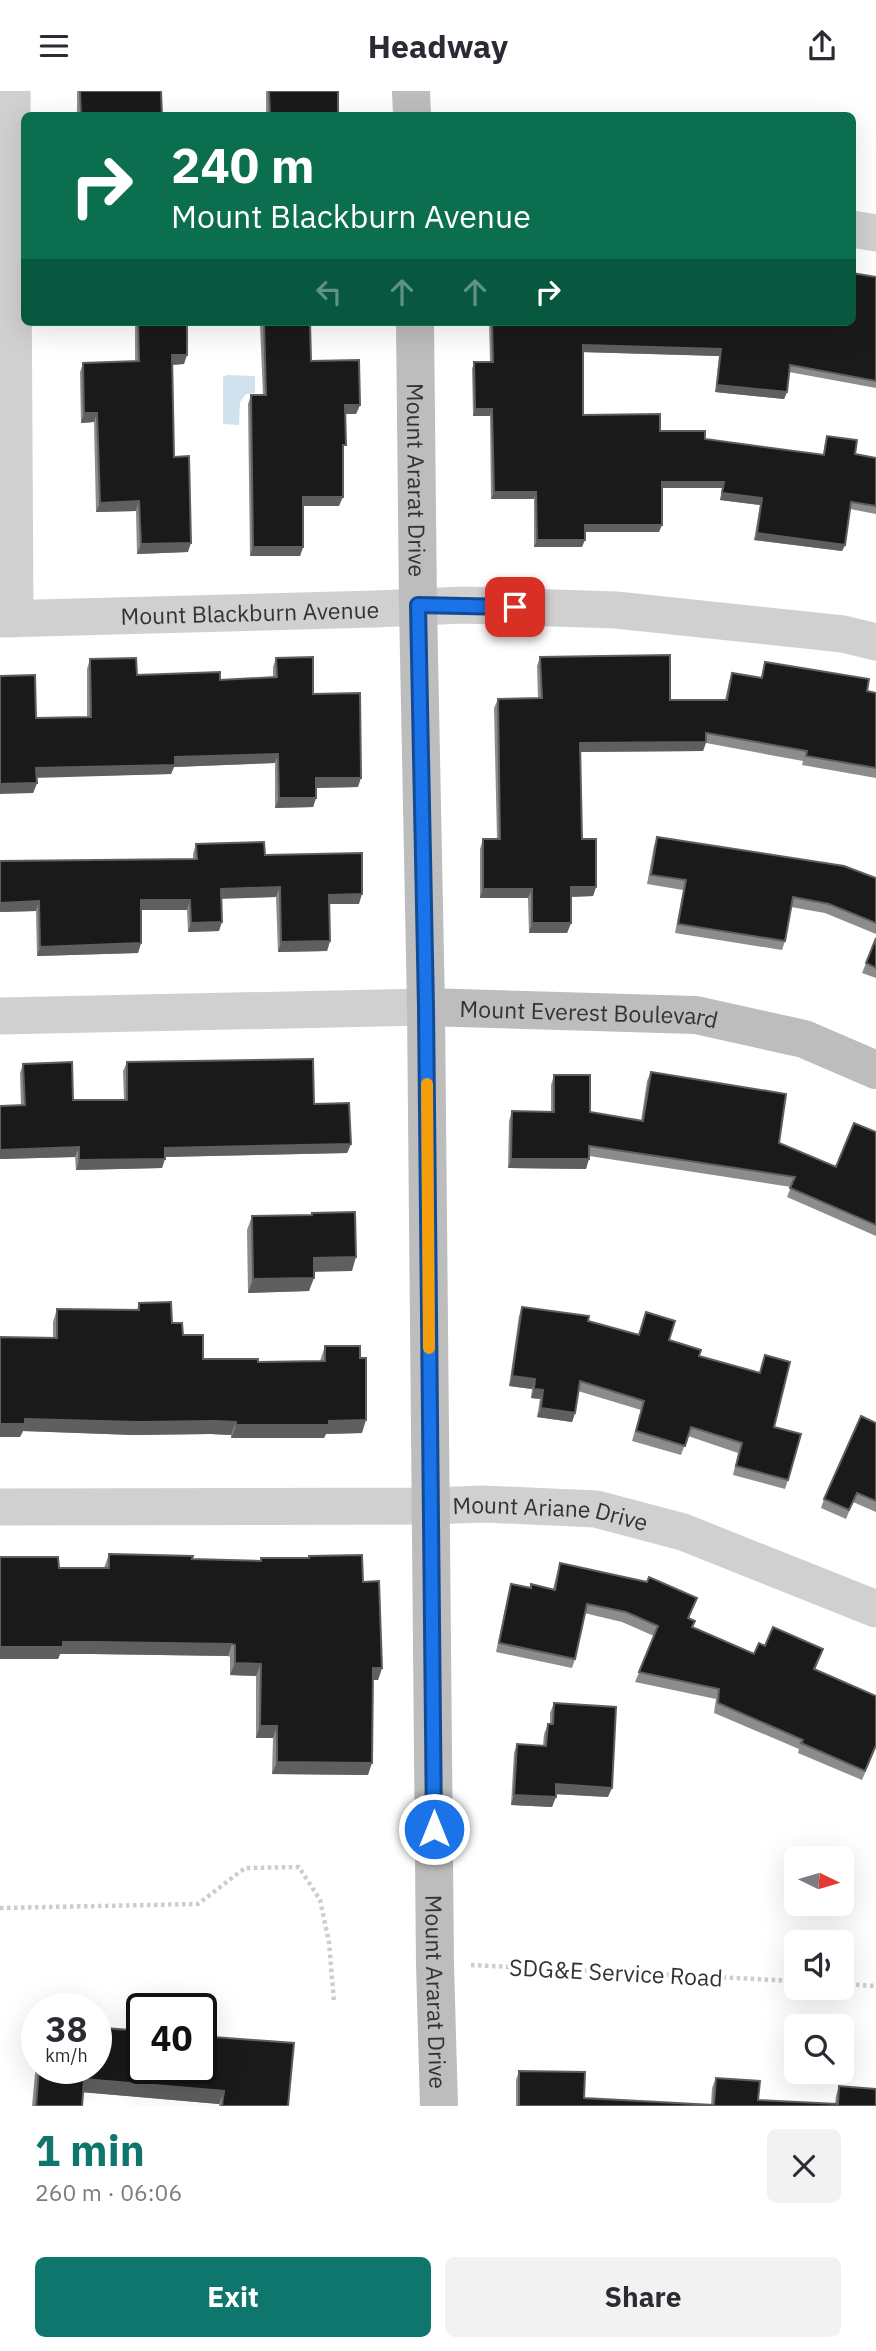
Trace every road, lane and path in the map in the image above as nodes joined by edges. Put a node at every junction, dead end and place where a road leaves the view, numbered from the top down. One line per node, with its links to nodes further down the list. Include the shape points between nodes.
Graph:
1 (12, 91): 8 (street)
2 (411, 91): 3 (street)
3 (412, 112)
4 (856, 230): 5 (street)
5 (876, 233)
6 (415, 326): 7 (street, Mount Ararat Drive)
7 (418, 605): 8 (street, Mount Blackburn Avenue); 9 (street, Mount Blackburn Avenue, via 616,610 844,634); 10 (street, Mount Ararat Drive)
8 (7, 619)
9 (876, 642)
10 (426, 1007): 11 (street, Mount Everest Boulevard); 12 (street, Mount Everest Boulevard, via 695,1015 804,1039); 13 (street, Mount Ararat Drive)
11 (0, 1016)
12 (876, 1070)
13 (431, 1506): 14 (street, Mount Ariane Drive); 15 (street, Mount Ariane Drive, via 596,1509 683,1532); 17 (street, Mount Ararat Drive)
14 (0, 1507)
15 (876, 1609)
16 (0, 1908): 21 (path, via 198,1904 245,1868 299,1867 320,1900 330,1943)
17 (435, 1964): 18 (path, SDG&E Service Road); 22 (street, Mount Ararat Drive)
18 (784, 1980)
19 (854, 1985): 20 (path)
20 (876, 1986)
21 (334, 2002)
22 (439, 2106)

